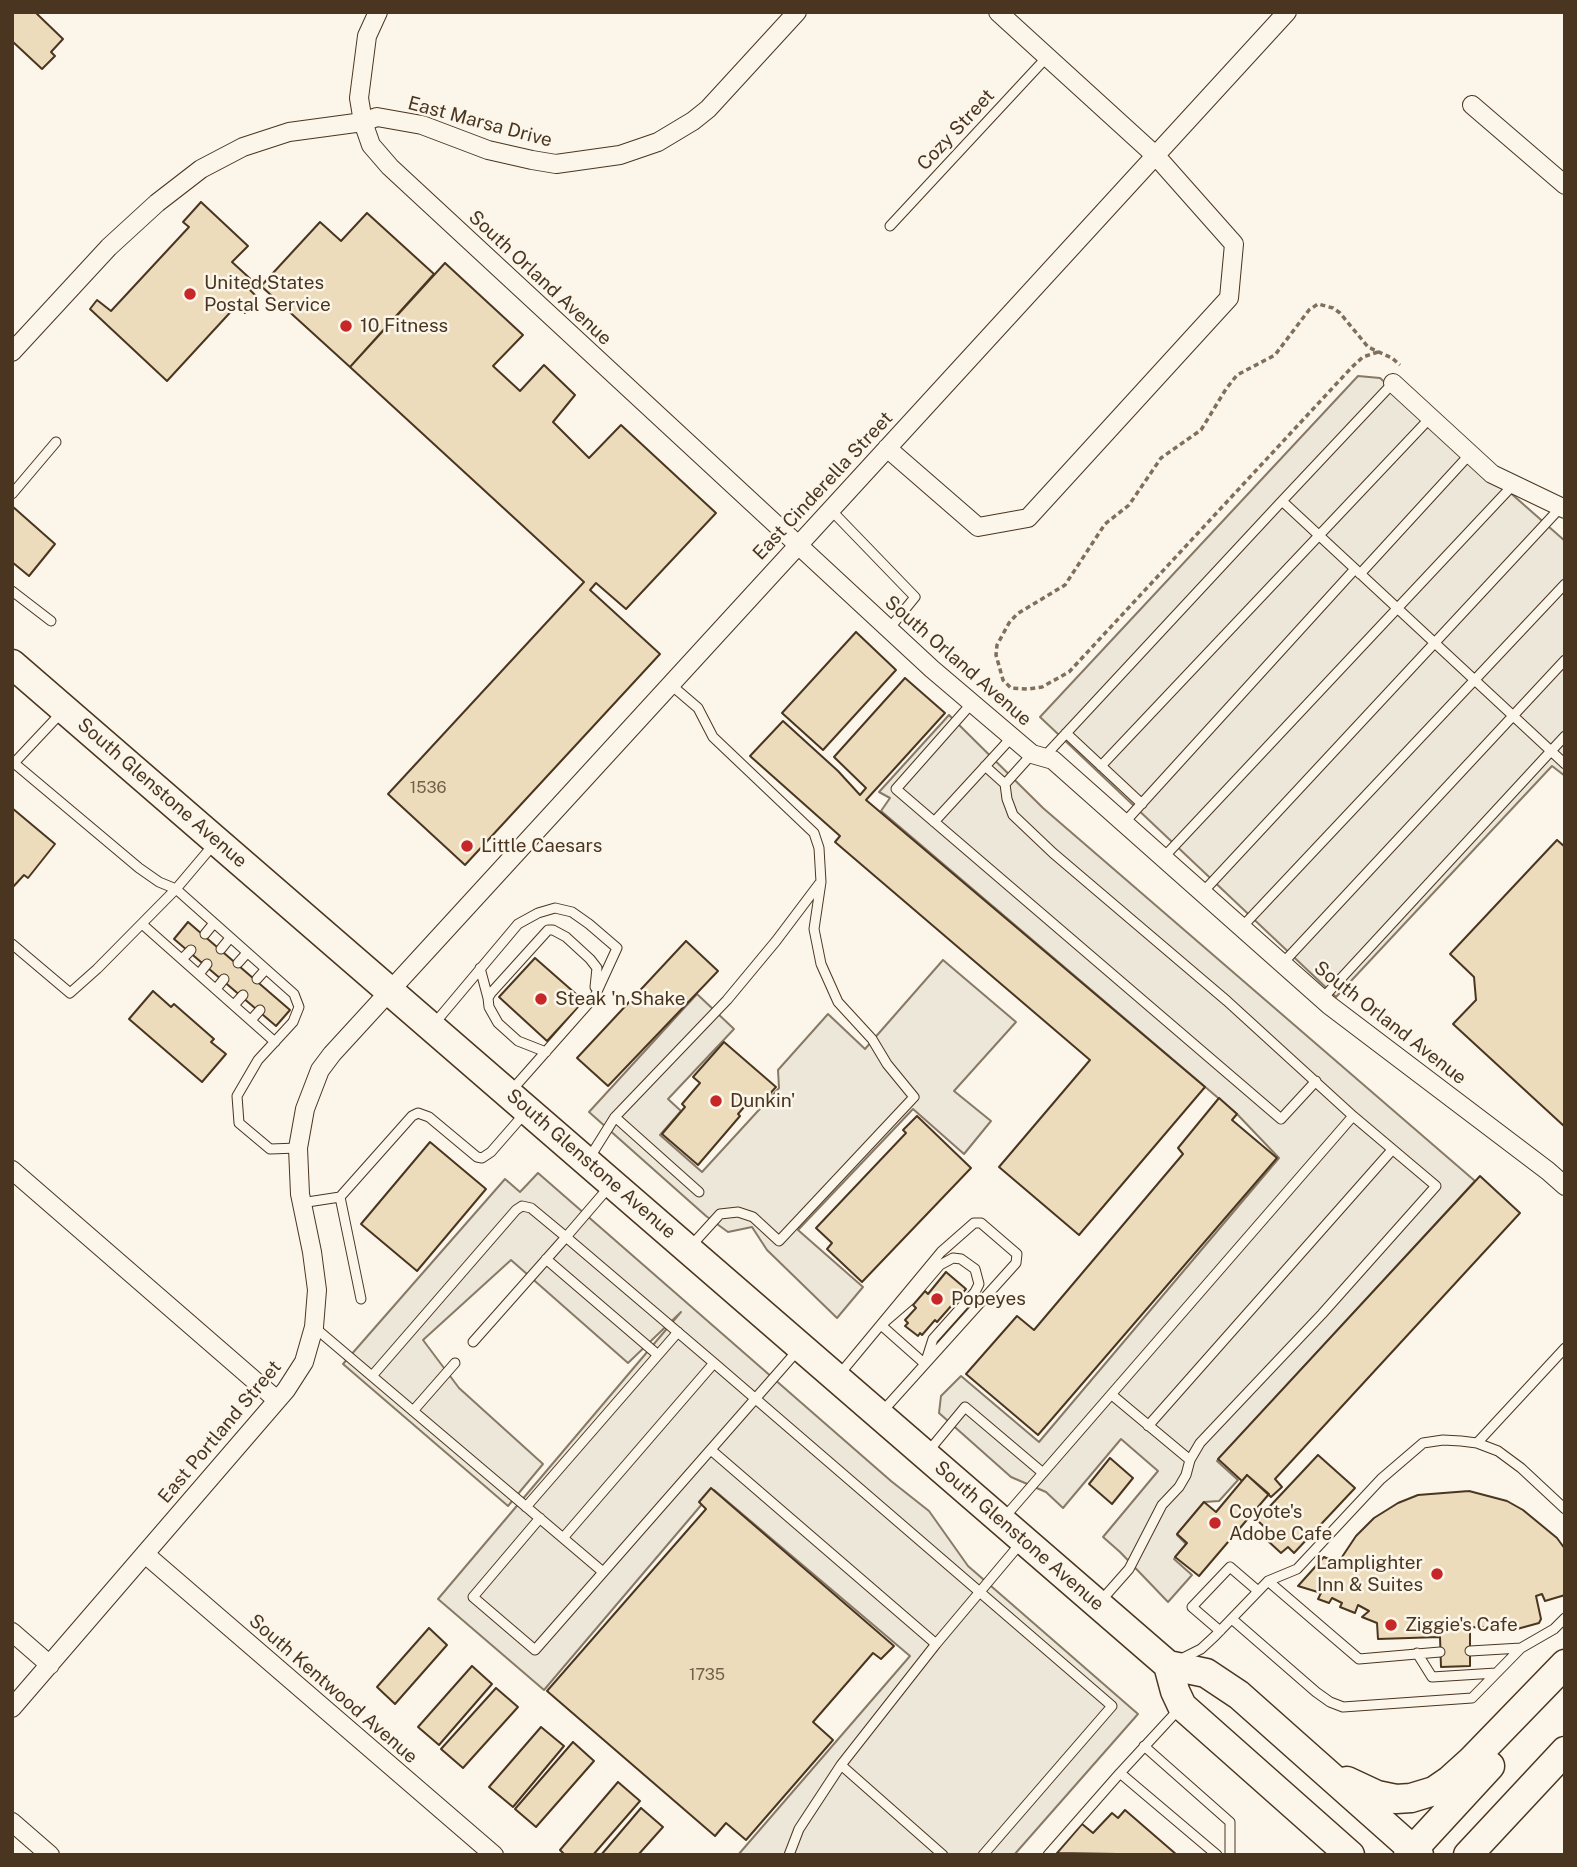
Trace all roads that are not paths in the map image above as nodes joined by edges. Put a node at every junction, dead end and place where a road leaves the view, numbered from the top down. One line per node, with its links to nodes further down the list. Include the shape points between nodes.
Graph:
1 (378, 12): 7 (street, South Orland Avenue, via 367,36 359,85)
2 (797, 12): 7 (street, East Marsa Drive, via 693,121 659,142 620,155 556,164 488,150 422,125 377,117)
3 (998, 12): 5 (street)
4 (1287, 12): 8 (street, East Cinderella Street)
5 (1047, 57): 8 (street); 10 (lane, Cozy Street)
6 (1472, 105): 9 (street)
7 (363, 122): 11 (street, East Marsa Drive, via 277,135 201,169 109,247); 23 (street, South Orland Avenue, via 371,145 390,167)
8 (1156, 156): 15 (street, East Cinderella Street); 15 (street, via 1234,244 1229,298 1028,518 978,527)
9 (1565, 185)
10 (890, 226)
11 (12, 352)
12 (1393, 383): 13 (street); 19 (lane)
13 (1431, 417): 16 (street); 22 (lane)
14 (56, 442): 18 (lane)
15 (887, 447): 21 (street, East Cinderella Street)
16 (1470, 454): 17 (street, via 1492,474); 24 (lane)
17 (1514, 484): 20 (street); 27 (lane)
18 (12, 494)
19 (1282, 501): 22 (lane); 38 (lane)
20 (1563, 508): 30 (lane)
21 (830, 509): 23 (street, East Cinderella Street); 29 (lane, via 915,597)
22 (1319, 535): 24 (lane); 46 (lane)
23 (798, 544): 29 (street, South Orland Avenue); 34 (street, East Cinderella Street)
24 (1358, 572): 27 (lane); 48 (lane)
25 (1565, 583): 33 (lane)
26 (12, 591): 28 (lane)
27 (1397, 608): 30 (lane); 52 (lane)
28 (51, 621)
29 (889, 629): 35 (street, South Orland Avenue)
30 (1436, 644): 33 (lane); 55 (lane)
31 (1565, 660): 37 (lane)
32 (12, 664): 36 (main road, South Glenstone Avenue)
33 (1473, 679): 37 (lane); 58 (lane)
34 (670, 684): 53 (lane, via 698,708 713,737 814,833); 76 (street, East Cinderella Street)
35 (972, 703): 40 (street, South Orland Avenue); 49 (lane, via 896,789)
36 (65, 709): 43 (lane); 51 (main road, South Glenstone Avenue)
37 (1513, 715): 41 (lane); 68 (lane)
38 (1066, 733): 42 (lane); 46 (lane)
39 (1565, 736): 41 (lane)
40 (1012, 737): 42 (street, South Orland Avenue); 45 (lane)
41 (1551, 751): 44 (lane); 81 (lane)
42 (1038, 756): 47 (lane); 50 (street, South Orland Avenue, via 1053,760)
43 (13, 762): 54 (lane, via 139,868)
44 (1565, 764)
45 (985, 766): 47 (lane); 49 (lane)
46 (1101, 766): 48 (lane)
47 (1005, 783): 88 (lane, via 1013,815)
48 (1142, 804): 50 (lane)
49 (934, 822): 88 (lane, via 1281,1119)
50 (1124, 823): 52 (street, South Orland Avenue)
51 (217, 840): 54 (lane); 76 (main road, South Glenstone Avenue)
52 (1163, 858): 55 (street, South Orland Avenue)
53 (821, 882): 91 (lane, via 727,1000); 102 (lane, via 814,929 821,964 838,1002 914,1097 779,1241 753,1217 738,1212 720,1214)
54 (176, 889): 56 (lane); 57 (lane)
55 (1202, 893): 58 (street, South Orland Avenue)
56 (214, 923): 59 (lane); 60 (lane)
57 (142, 924): 61 (lane, via 70,993); 65 (lane)
58 (1241, 928): 68 (street, South Orland Avenue)
59 (205, 934)
60 (230, 938): 62 (lane); 64 (lane)
61 (12, 944)
62 (221, 948)
63 (191, 950): 65 (lane)
64 (247, 953): 66 (lane); 70 (lane)
65 (182, 960): 71 (lane)
66 (238, 963)
67 (207, 964): 71 (lane)
68 (1282, 964): 81 (street, South Orland Avenue)
69 (480, 968): 79 (lane, via 519,924 538,912 555,908 572,912 617,948); 80 (lane); 85 (lane)
70 (266, 969): 73 (lane); 74 (lane)
71 (199, 974): 75 (lane)
72 (224, 979): 75 (lane)
73 (257, 979)
74 (282, 984): 77 (lane); 86 (lane, via 294,994 299,1007 293,1023)
75 (216, 989): 82 (lane)
76 (390, 989): 85 (main road, South Glenstone Avenue); 92 (street, East Portland Street, via 320,1070 305,1109)
77 (274, 994)
78 (243, 995): 82 (lane)
79 (595, 996): 80 (lane, via 597,968 553,930 543,934); 87 (lane)
80 (488, 999): 87 (lane, via 493,1016 506,1032)
81 (1322, 999): 96 (street, South Orland Avenue)
82 (234, 1005): 84 (lane)
83 (260, 1010): 84 (lane)
84 (251, 1020): 86 (lane)
85 (432, 1026): 89 (main road, South Glenstone Avenue)
86 (275, 1042): 92 (lane, via 258,1060 237,1096 239,1123 270,1149)
87 (546, 1052): 89 (lane)
88 (1316, 1081): 90 (lane)
89 (519, 1101): 94 (main road, South Glenstone Avenue); 99 (lane, via 491,1152 482,1158 429,1116 412,1116)
90 (1353, 1116): 93 (lane); 117 (lane)
91 (615, 1118): 94 (lane); 98 (lane)
92 (299, 1149): 100 (street, East Portland Street)
93 (1392, 1150): 122 (lane); 126 (lane, via 1436,1186)
94 (587, 1160): 97 (main road, South Glenstone Avenue)
95 (12, 1170): 119 (street)
96 (1561, 1179)
97 (613, 1182): 101 (lane); 102 (main road, South Glenstone Avenue)
98 (699, 1192)
99 (340, 1197): 100 (lane); 104 (lane)
100 (301, 1203): 106 (street, East Portland Street, via 316,1271)
101 (566, 1237): 103 (lane); 107 (lane); 115 (lane, via 531,1208 516,1210)
102 (689, 1248): 109 (main road, South Glenstone Avenue)
103 (546, 1259): 108 (lane); 111 (lane)
104 (361, 1299)
105 (881, 1325): 114 (lane); 114 (lane, via 940,1265 953,1258 969,1264 979,1276 979,1284 933,1339); 114 (lane, via 941,1252 974,1223 981,1223 1017,1254 1016,1263); 116 (lane)
106 (314, 1327): 115 (lane); 119 (street, East Portland Street, via 304,1362)
107 (678, 1332): 111 (lane); 113 (lane)
108 (473, 1342)
109 (802, 1346): 116 (main road, South Glenstone Avenue); 118 (lane)
110 (1565, 1348): 123 (lane)
111 (658, 1354): 128 (lane)
112 (455, 1363): 120 (lane)
113 (714, 1363): 118 (lane); 132 (lane)
114 (925, 1364): 121 (lane)
115 (372, 1376): 120 (lane)
116 (837, 1377): 121 (main road, South Glenstone Avenue)
117 (1112, 1395): 122 (lane); 127 (lane)
118 (757, 1398): 124 (lane); 137 (lane)
119 (277, 1400): 134 (street, East Portland Street)
120 (413, 1411): 128 (lane)
121 (880, 1414): 125 (main road, South Glenstone Avenue)
122 (1148, 1426): 126 (lane)
123 (1477, 1443): 129 (lane, via 1521,1468); 136 (lane, via 1423,1443 1381,1479 1297,1569)
124 (711, 1450): 135 (lane); 144 (lane)
125 (926, 1454): 127 (lane, via 965,1407); 131 (main road, South Glenstone Avenue)
126 (1189, 1460): 139 (lane, via 1186,1475 1162,1505 1129,1569)
127 (1044, 1473): 131 (lane)
128 (526, 1507): 130 (lane)
129 (1565, 1509)
130 (540, 1518): 132 (lane); 135 (lane, via 472,1597 535,1650)
131 (1002, 1520): 133 (main road, South Glenstone Avenue)
132 (563, 1538): 135 (lane)
133 (1024, 1540): 137 (lane); 139 (main road, South Glenstone Avenue)
134 (145, 1554): 150 (street, East Portland Street); 165 (street, South Kentwood Avenue)
135 (603, 1572)
136 (1268, 1581): 138 (lane); 148 (lane, via 1359,1659)
137 (981, 1591): 144 (lane); 168 (lane, via 1112,1706)
138 (1258, 1591): 141 (lane); 142 (lane, via 1230,1567 1192,1607)
139 (1098, 1604): 151 (main road, South Glenstone Avenue)
140 (1565, 1618): 145 (lane)
141 (1232, 1619): 142 (lane); 152 (lane, via 1316,1692 1343,1707 1472,1698)
142 (1220, 1631): 151 (lane, via 1201,1649)
143 (12, 1632): 150 (street)
144 (936, 1644): 158 (lane)
145 (1521, 1648): 146 (lane); 152 (lane)
146 (1471, 1651)
147 (1440, 1652): 148 (lane)
148 (1417, 1654): 152 (lane, via 1432,1677)
149 (1565, 1664): 159 (main road, via 1434,1791 1411,1798 1377,1795)
150 (50, 1665): 154 (street, East Portland Street)
151 (1168, 1665): 155 (main road, via 1174,1691); 159 (main road, South Glenstone Avenue, via 1206,1674 1239,1695)
152 (1496, 1673)
153 (1565, 1684): 163 (main road)
154 (12, 1708)
155 (1192, 1715): 156 (lane); 172 (main road, via 1212,1750 1305,1833); 173 (main road)
156 (1144, 1746): 160 (lane); 171 (lane, via 1230,1822)
157 (1565, 1751): 161 (main road)
158 (841, 1765): 166 (lane, via 799,1829); 167 (lane)
159 (1319, 1766): 163 (main road, South Glenstone Avenue)
160 (1120, 1773): 169 (lane); 170 (lane)
161 (1531, 1787): 174 (main road); 175 (main road, via 1508,1824)
162 (12, 1822): 164 (street)
163 (1413, 1853)
164 (50, 1855)
165 (494, 1855)
166 (789, 1855)
167 (943, 1855)
168 (983, 1855)
169 (1048, 1855)
170 (1217, 1855)
171 (1230, 1855)
172 (1323, 1855)
173 (1350, 1855)
174 (1468, 1855)
175 (1497, 1855)

